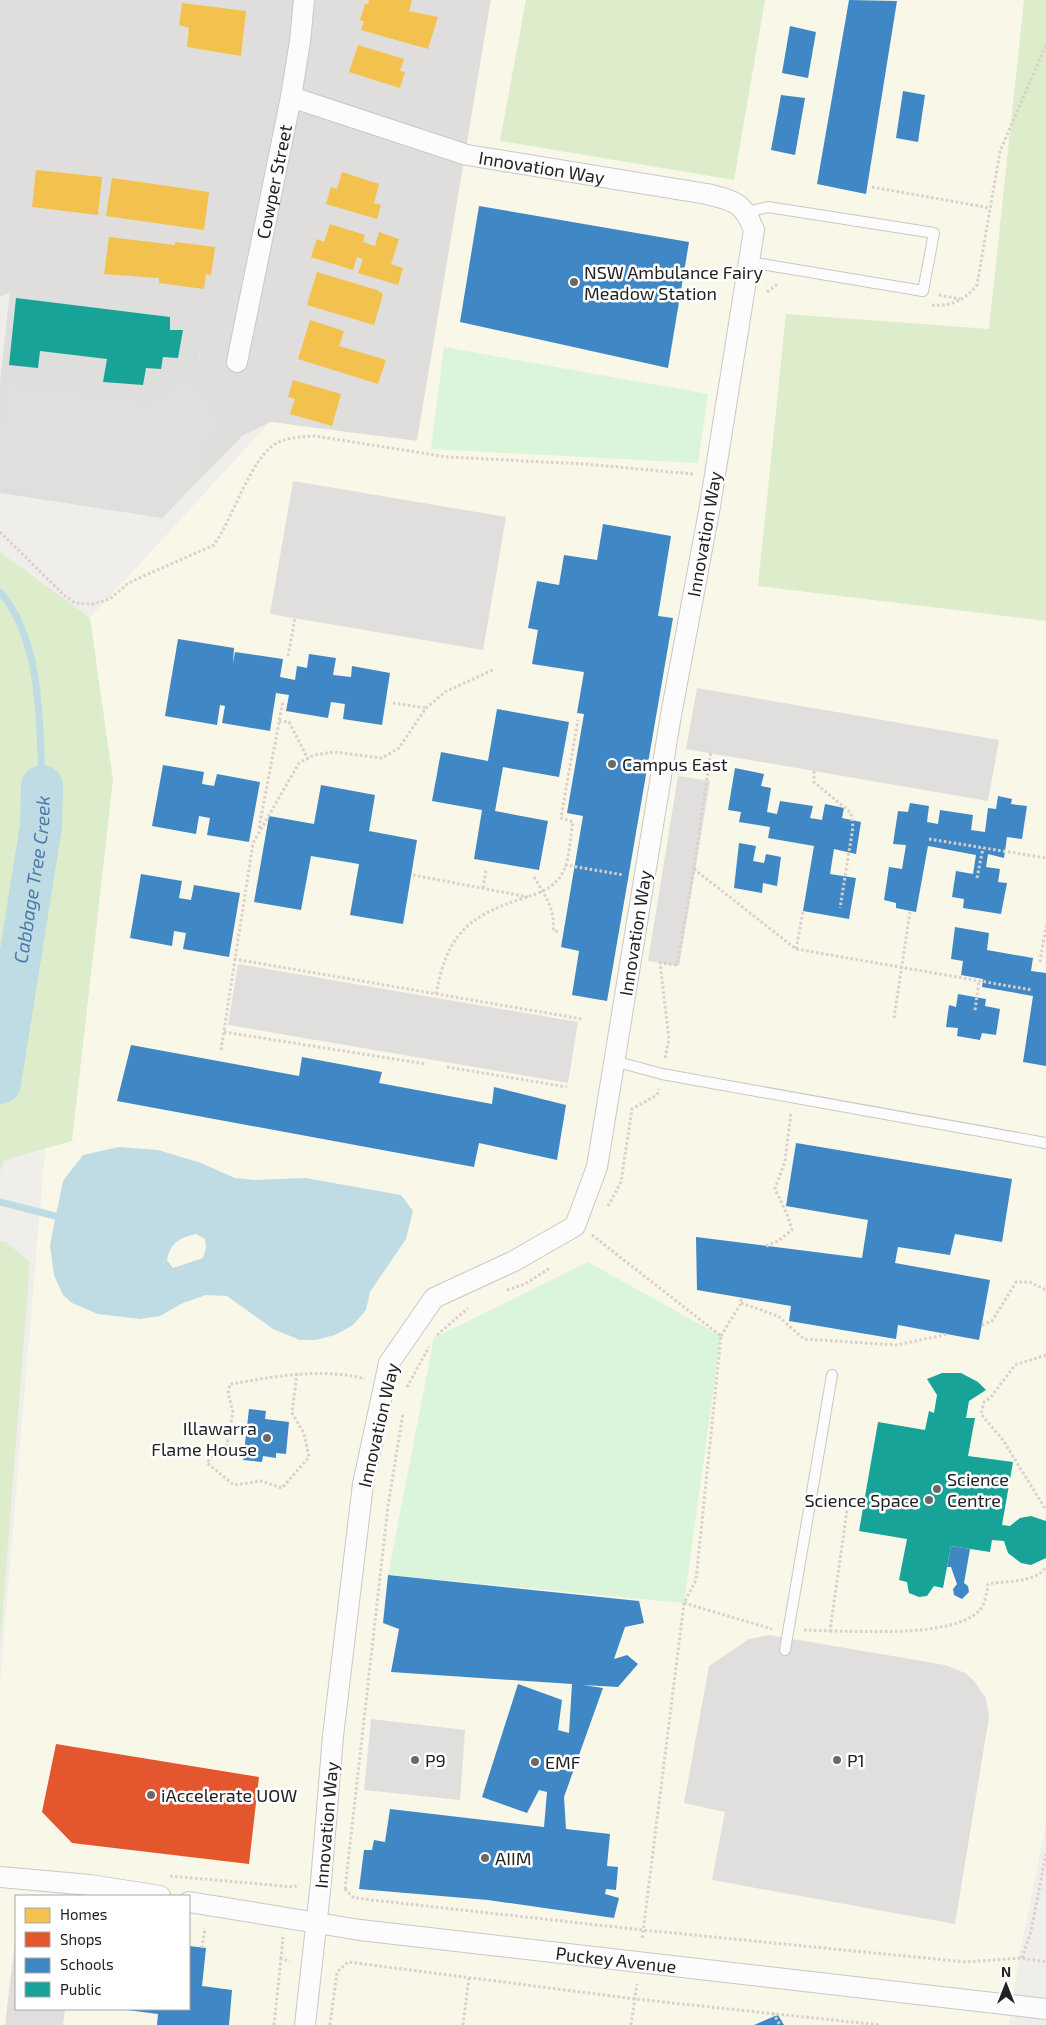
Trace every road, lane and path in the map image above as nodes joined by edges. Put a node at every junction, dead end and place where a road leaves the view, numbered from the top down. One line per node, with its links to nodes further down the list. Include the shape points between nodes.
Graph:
1 (304, 0): 3 (street, Cowper Street)
2 (1046, 45): 5 (path, via 1000,151)
3 (291, 98): 6 (street, Innovation Way, via 467,155 707,194 732,200); 13 (street, Cowper Street)
4 (872, 187): 5 (path)
5 (990, 208): 11 (path, via 978,285)
6 (748, 212): 7 (street, Innovation Way, via 754,230); 9 (lane, via 768,207 934,233)
7 (749, 262): 9 (lane); 58 (street, Innovation Way)
8 (782, 283): 10 (path, via 774,285)
9 (923, 291): 11 (path)
10 (765, 296)
11 (960, 300): 12 (path, via 946,305)
12 (926, 304)
13 (237, 362)
14 (691, 473): 15 (path, via 446,457 315,436 293,438 275,443 259,459 214,544 128,583 110,599 92,604 75,603 64,595)
15 (0, 532)
16 (295, 618): 17 (path)
17 (288, 656)
18 (496, 669): 21 (path, via 445,692)
19 (283, 701): 23 (path)
20 (393, 703): 21 (path)
21 (426, 708): 25 (path, via 399,748 382,758 334,752)
22 (578, 720): 31 (path, via 560,818 573,822)
23 (279, 721): 25 (path, via 289,722); 27 (path)
24 (711, 750): 32 (path)
25 (308, 759): 27 (path, via 299,763)
26 (814, 771): 41 (path, via 814,782 851,813 853,827)
27 (258, 833): 47 (path, via 248,867)
28 (928, 839): 29 (path)
29 (983, 848): 30 (path); 37 (path)
30 (1046, 858)
31 (565, 865): 35 (path); 39 (path, via 550,888)
32 (694, 868): 46 (path); 61 (path, via 677,966 660,963 669,1039)
33 (486, 870): 38 (path)
34 (414, 875): 38 (path)
35 (624, 876)
36 (534, 877): 39 (path)
37 (978, 878)
38 (483, 888): 40 (path)
39 (542, 892): 40 (path); 45 (path, via 555,919 553,930)
40 (529, 897): 52 (path, via 502,905 472,921 450,945)
41 (840, 908)
42 (803, 911): 46 (path)
43 (910, 912): 49 (path)
44 (1046, 926): 48 (path)
45 (559, 932)
46 (796, 949): 49 (path)
47 (234, 959): 52 (path); 56 (path)
48 (1040, 962)
49 (902, 967): 50 (path); 54 (path)
50 (979, 981): 51 (path); 53 (path)
51 (1032, 990)
52 (436, 994): 55 (path)
53 (974, 1010)
54 (894, 1018)
55 (582, 1019)
56 (224, 1032): 57 (path); 59 (path)
57 (221, 1050)
58 (614, 1061): 61 (lane); 84 (street, Innovation Way, via 596,1167 576,1226 514,1261 434,1298 388,1363)
59 (426, 1064)
60 (446, 1067): 62 (path)
61 (662, 1074): 63 (lane); 65 (path, via 657,1095 632,1109 621,1182)
62 (567, 1087)
63 (794, 1097): 64 (lane); 69 (path, via 785,1161 775,1189 792,1230)
64 (1046, 1143)
65 (604, 1212)
66 (596, 1228): 67 (path)
67 (592, 1235): 68 (path); 78 (path)
68 (585, 1241)
69 (766, 1246)
70 (552, 1267): 72 (path, via 525,1284)
71 (1046, 1290): 76 (path, via 1030,1282 1016,1282 992,1321)
72 (499, 1294)
73 (741, 1297): 74 (path)
74 (741, 1303): 77 (path, via 778,1316 804,1339 896,1345); 78 (path)
75 (472, 1304): 79 (path)
76 (982, 1325)
77 (949, 1334)
78 (721, 1336): 96 (path, via 696,1580 684,1603)
79 (434, 1338)
80 (429, 1346): 84 (path, via 407,1388)
81 (1046, 1355): 86 (path, via 1015,1365 984,1402 981,1414 1003,1440)
82 (297, 1374): 82 (path, via 230,1384 228,1393 233,1412 227,1445 216,1448 208,1463 234,1485 261,1480 282,1488 309,1458 304,1433 292,1413); 84 (path, via 353,1376)
83 (832, 1375): 89 (lane)
84 (384, 1385): 94 (street, Innovation Way, via 363,1484 333,1736)
85 (404, 1408): 96 (path, via 388,1506 345,1889 354,1898)
86 (1046, 1510)
87 (1046, 1568): 88 (path, via 1027,1579 988,1584 978,1612 955,1623 912,1631)
88 (830, 1631)
89 (785, 1650)
90 (1046, 1854): 98 (path, via 1031,1931)
91 (0, 1877): 92 (street, via 90,1885)
92 (154, 1895)
93 (190, 1902): 94 (street, Puckey Avenue)
94 (317, 1922): 99 (street, Puckey Avenue, via 360,1930); 105 (street, Innovation Way)
95 (205, 1928): 97 (path)
96 (643, 1930): 98 (path, via 965,1962); 99 (path)
97 (202, 1948)
98 (1022, 1958): 100 (path)
99 (640, 1962): 102 (path); 103 (street, Puckey Avenue)
100 (1046, 1962)
101 (468, 1978): 102 (path); 106 (path, via 348,1962 337,1972); 107 (path)
102 (635, 1999): 104 (path); 108 (path)
103 (1046, 2008)
104 (773, 2013): 109 (path); 110 (path)
105 (305, 2025)
106 (330, 2025)
107 (463, 2025)
108 (631, 2025)
109 (780, 2025)
110 (880, 2025)

